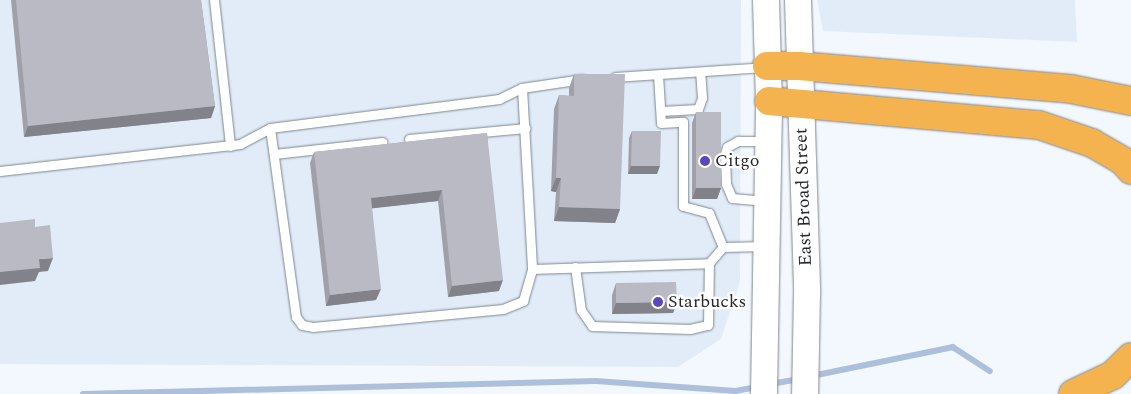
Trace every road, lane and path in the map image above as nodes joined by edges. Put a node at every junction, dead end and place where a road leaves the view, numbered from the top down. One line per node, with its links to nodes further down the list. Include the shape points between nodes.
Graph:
1 (214, 0): 18 (lane)
2 (766, 0): 4 (main road, East Broad Street)
3 (798, 0): 5 (main road, East Broad Street)
4 (767, 66): 5 (highway); 6 (lane); 9 (main road, East Broad Street)
5 (799, 66): 10 (highway, via 1071,89); 11 (main road, East Broad Street)
6 (700, 72): 7 (lane); 12 (lane, via 702,98 698,109)
7 (658, 75): 8 (lane, via 597,78); 12 (lane)
8 (522, 88): 13 (lane, via 499,99); 14 (lane)
9 (769, 101): 11 (highway); 16 (main road, East Broad Street)
10 (1131, 101)
11 (800, 102): 20 (highway, via 1039,125 1092,142 1123,161); 30 (main road, East Broad Street, via 807,294)
12 (661, 111): 23 (lane, via 661,123 683,122 683,206 709,213)
13 (270, 128): 18 (lane); 19 (lane)
14 (525, 128): 15 (lane); 27 (lane)
15 (409, 139)
16 (768, 140): 22 (main road, East Broad Street); 22 (lane, via 738,141 727,147 725,154 726,184 732,198)
17 (382, 142): 19 (lane)
18 (230, 146): 21 (lane)
19 (274, 154): 27 (lane, via 296,317 302,325 313,327 503,309 522,301)
20 (1131, 170)
21 (0, 171)
22 (767, 201): 24 (main road, East Broad Street)
23 (723, 246): 24 (lane); 25 (lane)
24 (766, 246): 29 (main road, East Broad Street)
25 (709, 262): 26 (lane); 26 (lane, via 708,325 690,329 592,326 581,310)
26 (575, 267): 27 (lane)
27 (532, 269)
28 (1131, 356): 31 (highway, via 1112,375)
29 (764, 394)
30 (805, 394)
31 (1072, 394)

